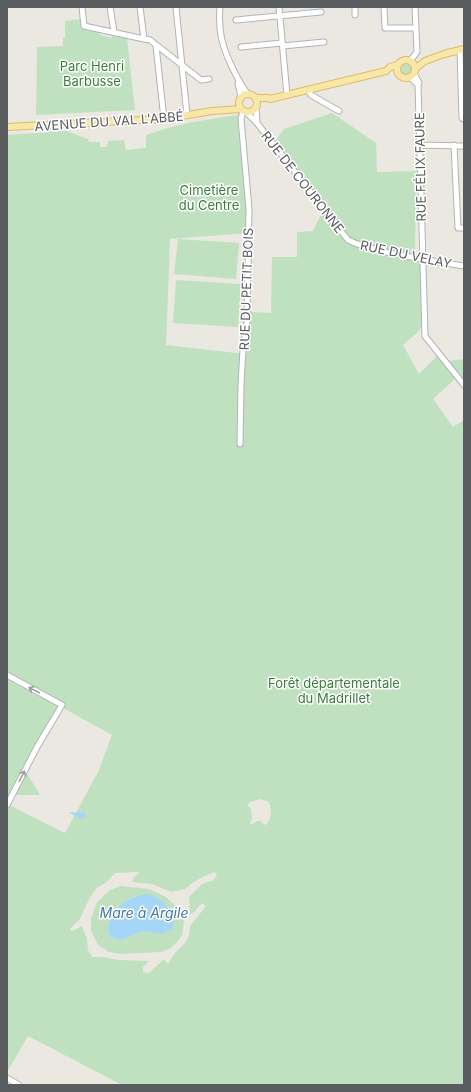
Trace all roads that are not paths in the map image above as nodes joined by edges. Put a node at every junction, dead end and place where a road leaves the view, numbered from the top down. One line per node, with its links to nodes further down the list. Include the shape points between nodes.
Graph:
1 (82, 7): 15 (street, via 84,26)
2 (110, 7): 15 (street)
3 (140, 7): 16 (street)
4 (176, 7): 24 (street)
5 (220, 7): 30 (street, via 222,42)
6 (279, 7): 12 (street)
7 (355, 7): 11 (street)
8 (384, 7): 14 (street, via 385,28)
9 (415, 7): 14 (street)
10 (321, 12): 12 (street)
11 (355, 15)
12 (280, 17): 13 (street); 18 (street)
13 (236, 20)
14 (416, 28): 22 (street, via 417,52)
15 (114, 32): 16 (street)
16 (144, 39): 19 (street, via 150,40)
17 (324, 42): 18 (street)
18 (282, 45): 20 (street); 33 (street)
19 (156, 46): 24 (street); 42 (street)
20 (242, 47)
21 (462, 49): 23 (main road); 43 (street)
22 (410, 61): 23 (main road); 25 (main road, via 403,61); 28 (main road, via 414,65)
23 (423, 62): 28 (main road)
24 (182, 64): 29 (street, via 201,80); 41 (street)
25 (398, 65): 26 (main road); 27 (main road)
26 (386, 71): 27 (main road); 31 (main road)
27 (398, 73): 28 (main road, via 403,78)
28 (413, 73): 46 (street, RUE FÉLIX FAURE, via 418,84)
29 (209, 79)
30 (238, 80): 32 (street); 35 (street)
31 (308, 90): 33 (main road); 40 (street, via 311,95)
32 (248, 94): 34 (main road); 35 (main road)
33 (287, 95): 36 (main road)
34 (256, 98): 36 (main road); 37 (main road)
35 (240, 99): 38 (main road, AVENUE DU VAL L'ABBÉ, via 237,104); 39 (main road, via 240,107)
36 (270, 99): 37 (main road)
37 (257, 107): 39 (main road, via 253,111); 44 (street, RUE DE COURONNE)
38 (212, 111): 39 (main road, AVENUE DU VAL L'ABBÉ); 41 (main road, AVENUE DU VAL L'ABBÉ)
39 (244, 111): 44 (street, RUE DE COURONNE); 54 (street, RUE DU PETIT BOIS, via 242,119 249,209 247,322 243,350)
40 (339, 111)
41 (187, 116): 42 (main road, AVENUE DU VAL L'ABBÉ)
42 (164, 119): 45 (main road, AVENUE DU VAL L'ABBÉ)
43 (464, 119)
44 (257, 123): 50 (street, RUE DE COURONNE)
45 (7, 127)
46 (419, 145): 47 (street); 51 (street, RUE FÉLIX FAURE)
47 (454, 145): 48 (street); 49 (street, via 458,228)
48 (464, 146)
49 (464, 228)
50 (348, 240): 51 (street, RUE DU VELAY, via 358,245)
51 (422, 260): 52 (street, RUE DU VELAY); 53 (street, RUE FÉLIX FAURE, via 425,336)
52 (464, 266)
53 (464, 385)
54 (240, 444)
55 (7, 675): 56 (street, one-way to 55, via 62,705)
56 (7, 804)
57 (7, 1078): 58 (street)
58 (19, 1085)

